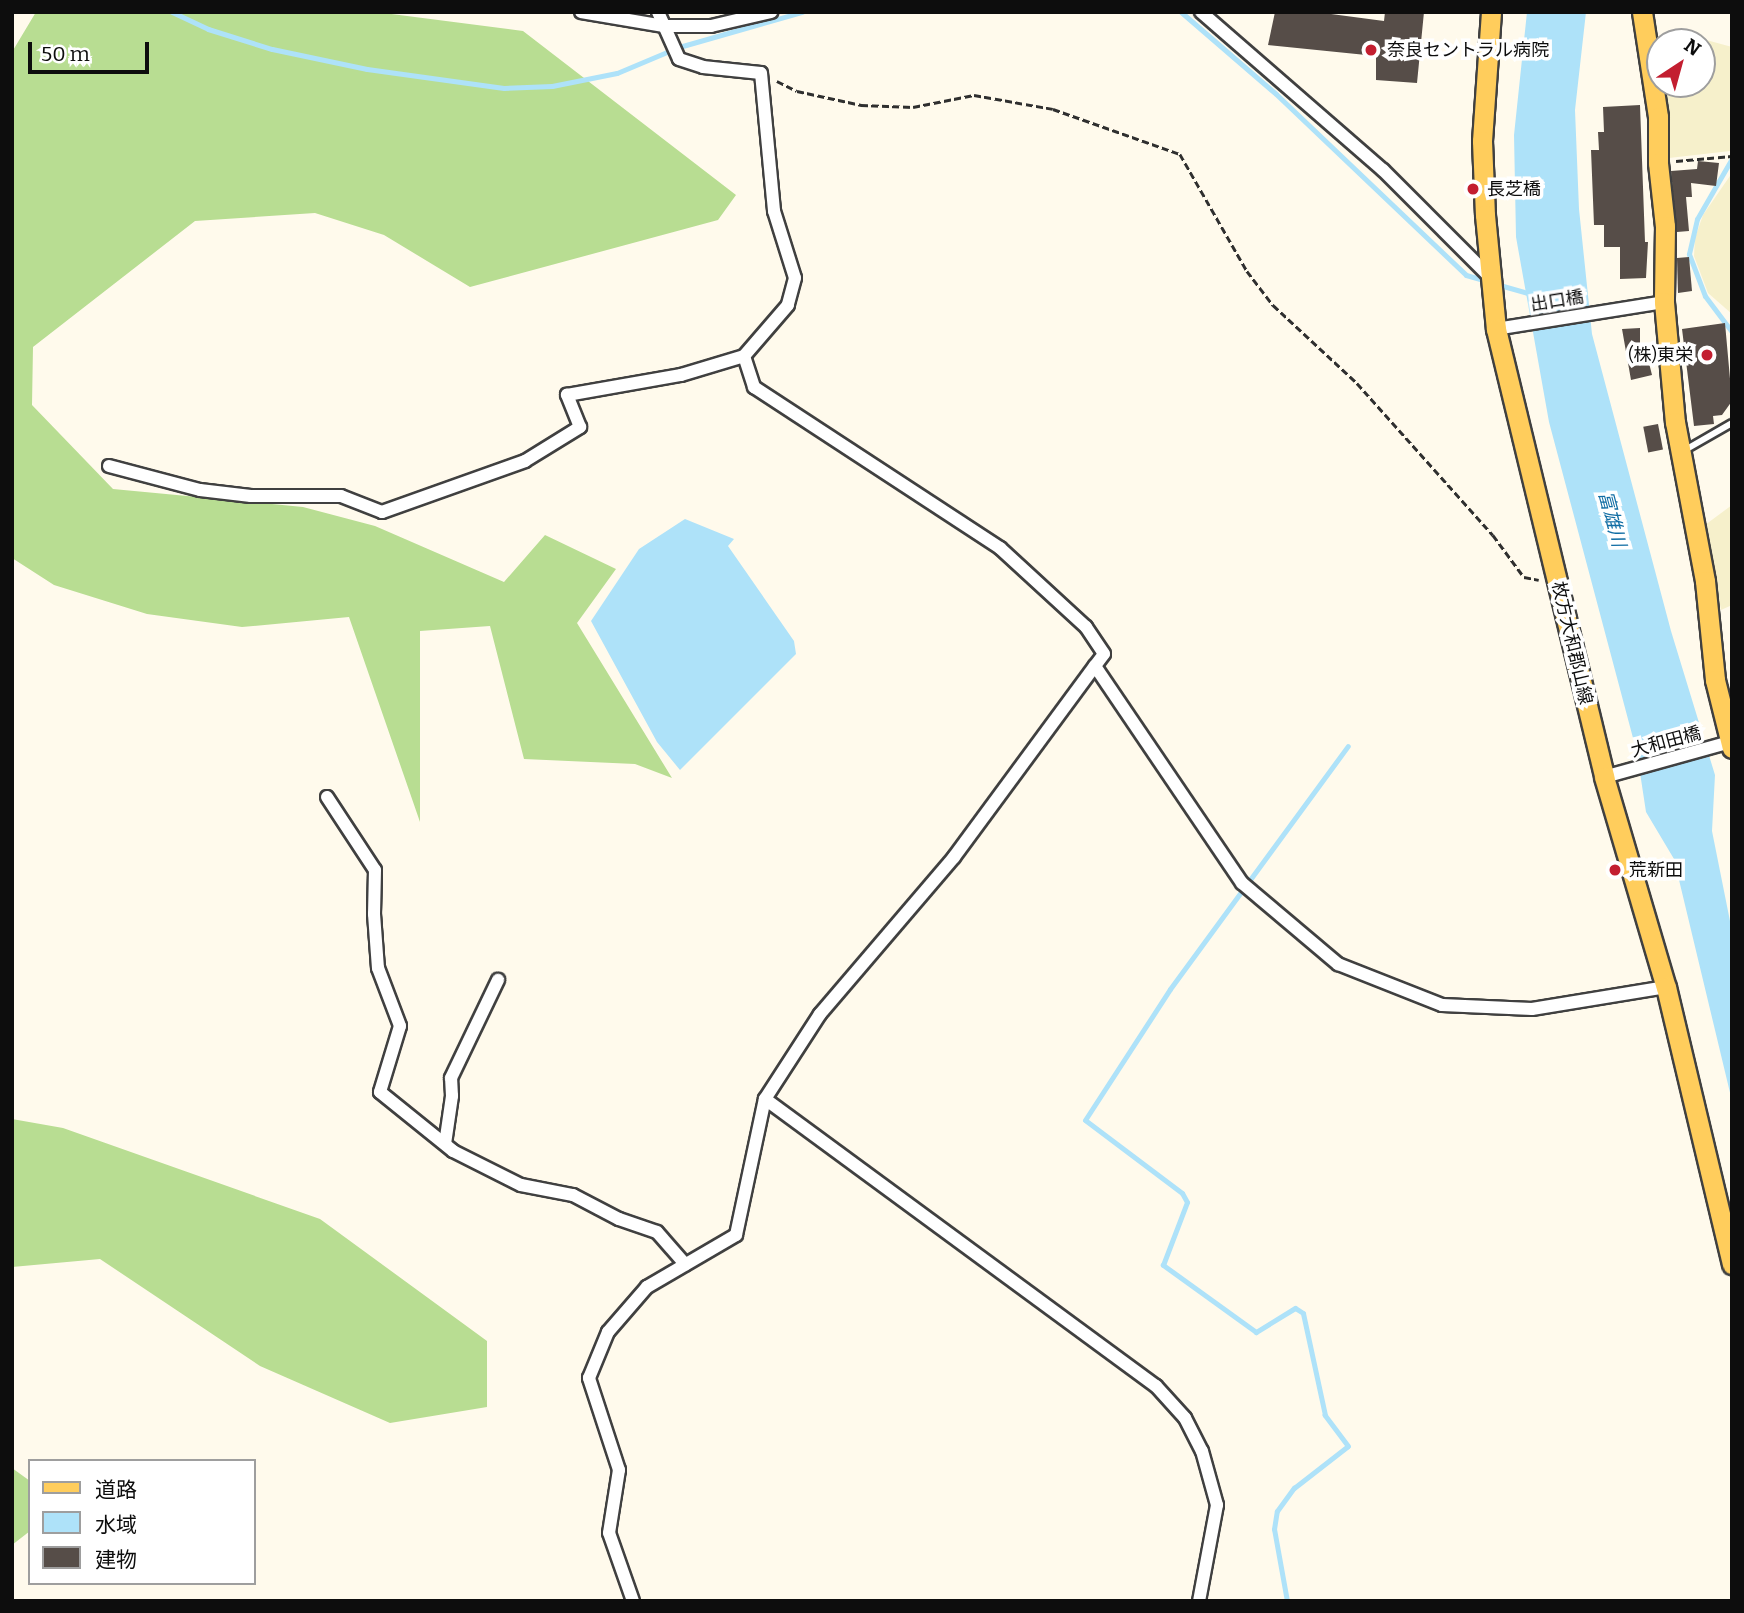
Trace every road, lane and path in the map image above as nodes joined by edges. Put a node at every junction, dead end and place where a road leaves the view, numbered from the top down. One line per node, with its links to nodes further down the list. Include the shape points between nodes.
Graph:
1 (581, 12): 7 (street)
2 (658, 12): 8 (street)
3 (771, 12): 8 (street, via 711,26)
4 (1201, 12): 12 (street, via 1383,170)
5 (1491, 12): 12 (main road, 枚方大和郡山線, via 1482,141)
6 (1642, 12): 11 (main road, via 1658,117)
7 (607, 15): 8 (street)
8 (664, 26): 9 (street, via 679,59 703,67)
9 (761, 74): 15 (street, via 774,211 795,278 788,304); 19 (path, via 797,91 861,105 913,107 974,95 1052,109 1180,155 1247,271 1273,305 1357,383 1493,535 1524,577)
10 (1732, 156): 11 (path)
11 (1658, 163): 13 (main road, via 1665,226)
12 (1491, 278): 14 (main road, 枚方大和郡山線)
13 (1664, 302): 14 (street, 出口橋); 17 (main road)
14 (1504, 327): 19 (main road, 枚方大和郡山線)
15 (744, 356): 18 (street, via 681,375 567,394 580,428 525,461 382,512 341,496 251,496 200,490); 20 (street, via 754,387 1000,548 1086,627 1104,654)
16 (1732, 423): 17 (lane)
17 (1681, 453): 21 (main road)
18 (109, 466)
19 (1556, 578): 22 (main road, 枚方大和郡山線)
20 (1095, 666): 25 (street, via 1242,883 1338,964 1442,1005 1532,1009); 26 (street, via 954,857 820,1014)
21 (1726, 746): 22 (street, 大和田橋)
22 (1604, 777): 25 (main road, 枚方大和郡山線)
23 (327, 797): 27 (street, via 375,870 378,968 400,1026 380,1092)
24 (498, 980): 27 (street, via 451,1079)
25 (1666, 987): 29 (main road, 枚方大和郡山線)
26 (765, 1099): 28 (street, via 736,1235); 31 (street, via 1156,1386 1185,1418 1202,1451 1217,1505)
27 (445, 1144): 28 (street, via 521,1185 573,1195 657,1233)
28 (685, 1264): 30 (street, via 647,1287 608,1332 589,1378 619,1470 609,1533)
29 (1732, 1264)
30 (633, 1601)
31 (1199, 1601)

